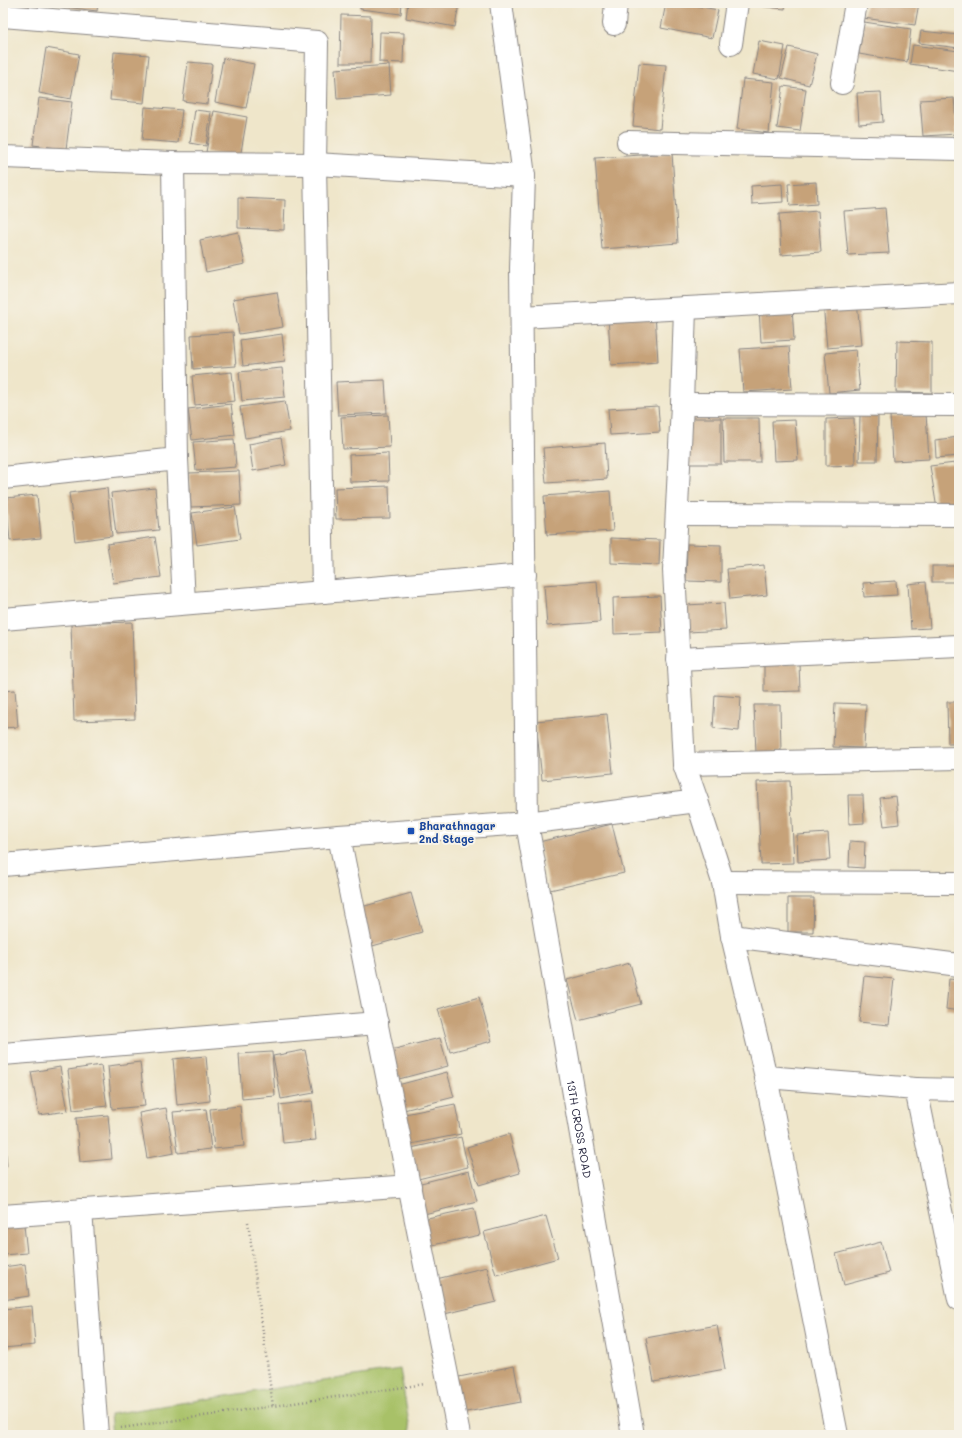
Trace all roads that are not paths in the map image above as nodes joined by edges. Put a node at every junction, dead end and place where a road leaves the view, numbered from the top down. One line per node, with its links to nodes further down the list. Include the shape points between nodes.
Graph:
1 (501, 3): 14 (street, 13TH CROSS ROAD)
2 (616, 3): 6 (street)
3 (737, 3): 7 (street)
4 (856, 3): 8 (street)
5 (3, 16): 13 (street, via 317,42)
6 (614, 24)
7 (731, 44)
8 (842, 83)
9 (628, 142): 10 (street)
10 (959, 149)
11 (3, 157): 12 (street)
12 (173, 163): 13 (street); 20 (street)
13 (315, 164): 14 (street); 25 (street)
14 (524, 176): 17 (street, 13TH CROSS ROAD)
15 (959, 293): 16 (street)
16 (685, 308): 17 (street); 18 (street)
17 (522, 317): 24 (street, 13TH CROSS ROAD)
18 (682, 404): 19 (street); 22 (street)
19 (959, 405)
20 (177, 459): 21 (street); 26 (street)
21 (3, 478)
22 (676, 514): 23 (street); 29 (street, via 674,570)
23 (959, 515)
24 (525, 575): 25 (street); 33 (street, 13TH CROSS ROAD)
25 (323, 592): 26 (street)
26 (184, 603): 27 (street)
27 (3, 619)
28 (959, 646): 29 (street)
29 (678, 658): 31 (street)
30 (959, 758): 31 (street)
31 (684, 764): 32 (street)
32 (698, 801): 33 (street); 36 (street)
33 (527, 822): 34 (street); 51 (street, 13TH CROSS ROAD)
34 (339, 836): 35 (street); 40 (street)
35 (3, 865)
36 (723, 882): 37 (street); 38 (street)
37 (959, 884)
38 (732, 936): 39 (street); 42 (street)
39 (959, 965)
40 (377, 1023): 41 (street); 45 (street)
41 (3, 1054)
42 (766, 1077): 43 (street); 52 (street)
43 (916, 1088): 44 (street); 48 (street)
44 (959, 1090)
45 (410, 1186): 46 (street); 50 (street)
46 (81, 1210): 47 (street); 49 (street)
47 (3, 1216)
48 (959, 1299)
49 (97, 1433)
50 (459, 1435)
51 (633, 1435)
52 (837, 1435)

